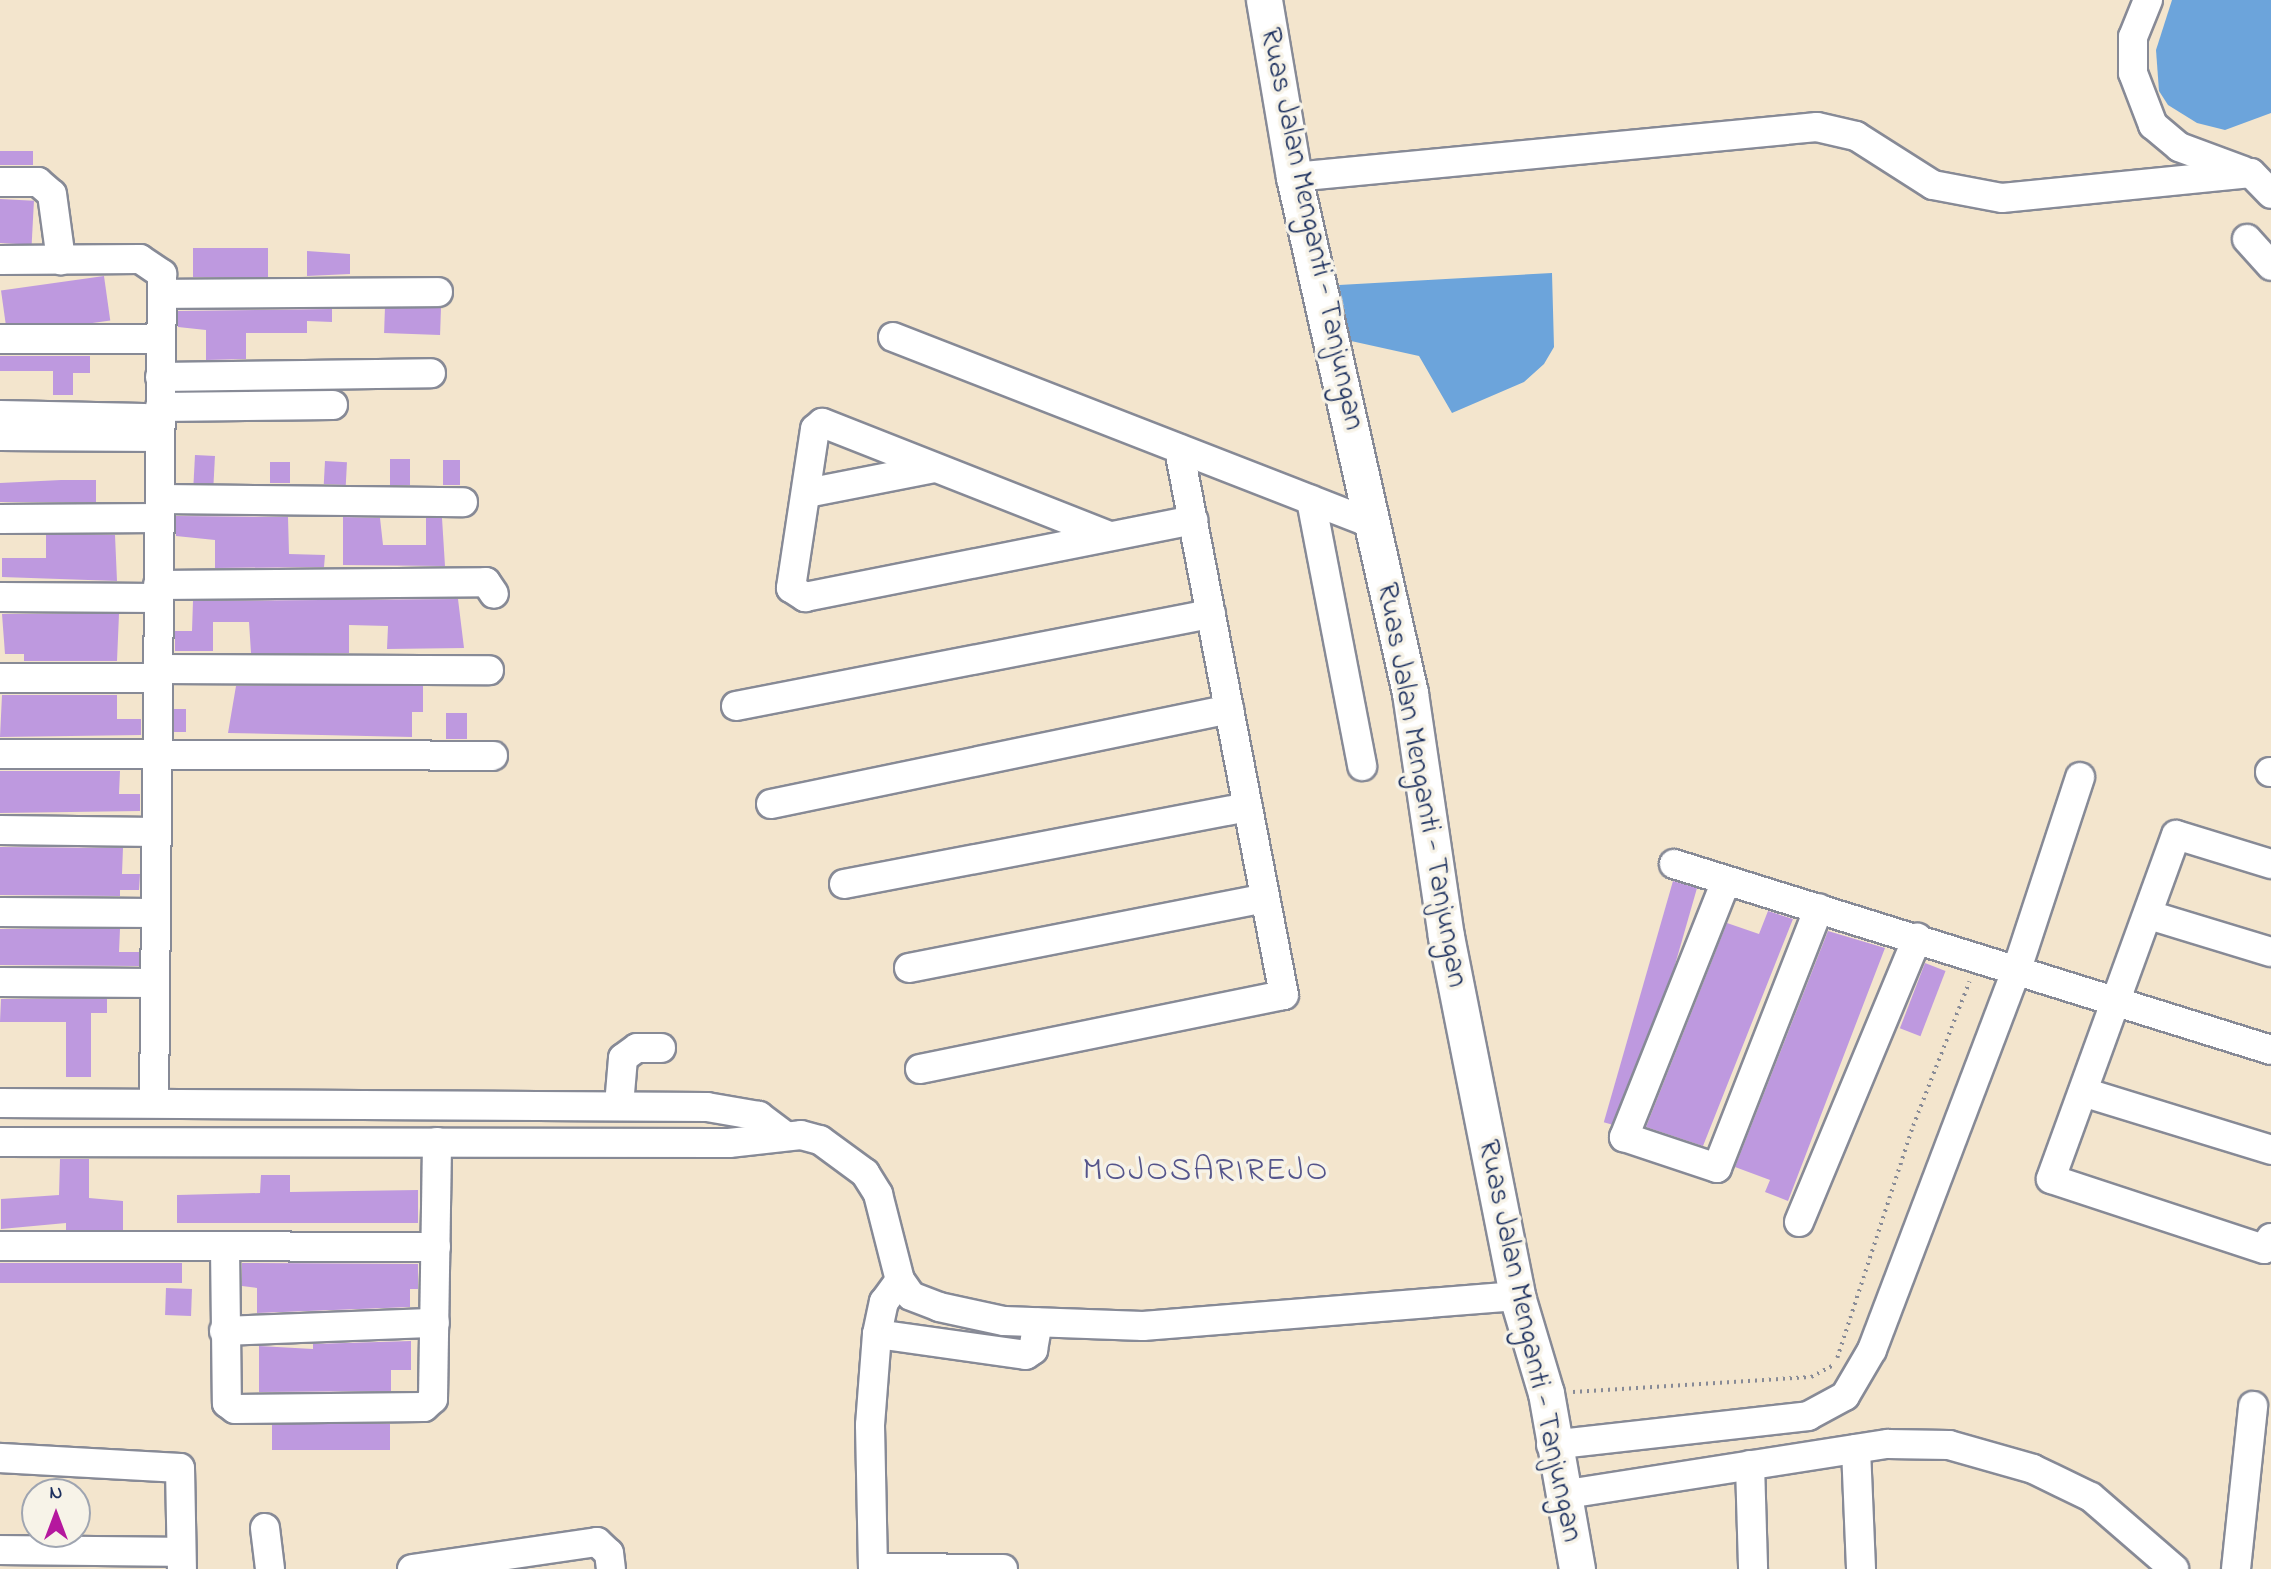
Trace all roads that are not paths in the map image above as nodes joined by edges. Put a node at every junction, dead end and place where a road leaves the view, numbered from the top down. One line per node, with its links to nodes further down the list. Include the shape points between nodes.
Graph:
1 (1264, 0): 4 (main road, Ruas Jalan Menganti - Tanjungan)
2 (2148, 0): 3 (street, via 2133,37 2133,72 2153,125 2179,147)
3 (2251, 173): 4 (street, via 2002,198 1933,184 1856,136 1817,127); 6 (street)
4 (1294, 177): 30 (main road, Ruas Jalan Menganti - Tanjungan)
5 (0, 182): 9 (street, via 38,182 52,194)
6 (2271, 194)
7 (2247, 239): 10 (street)
8 (0, 260): 9 (street)
9 (61, 260): 12 (street, via 140,259 162,274)
10 (2271, 267)
11 (438, 292): 12 (street)
12 (162, 294): 15 (street)
13 (893, 337): 22 (street)
14 (0, 339): 15 (street)
15 (160, 339): 17 (street)
16 (431, 373): 17 (street)
17 (160, 377): 20 (street)
18 (333, 405): 20 (street)
19 (0, 415): 20 (street)
20 (160, 421): 21 (street); 27 (street)
21 (0, 436)
22 (1179, 449): 25 (street); 29 (street)
23 (935, 468): 24 (street); 24 (street, via 822,423 815,429); 31 (street)
24 (807, 493): 31 (street, via 791,579 799,597)
25 (1311, 500): 30 (street); 44 (street)
26 (463, 502): 27 (street)
27 (161, 508): 28 (street); 32 (street)
28 (0, 519)
29 (1193, 520): 31 (street); 35 (street)
30 (1373, 524): 86 (main road, Ruas Jalan Menganti - Tanjungan, via 1410,693 1446,936)
31 (1107, 535)
32 (158, 592): 33 (street, via 486,582); 34 (street); 37 (street)
33 (494, 594)
34 (0, 597)
35 (1211, 614): 39 (street); 40 (street)
36 (489, 670): 37 (street)
37 (156, 674): 38 (street); 41 (street)
38 (0, 678)
39 (736, 706)
40 (1229, 709): 46 (street); 47 (street)
41 (158, 753): 42 (street); 43 (street); 49 (street)
42 (0, 754)
43 (493, 757)
44 (1362, 766)
45 (2080, 778): 62 (street)
46 (771, 804)
47 (1248, 807): 53 (street); 54 (street)
48 (0, 830): 49 (street)
49 (156, 832): 57 (street)
50 (1674, 864): 52 (street)
51 (2271, 864): 58 (street, via 2176,835)
52 (1727, 881): 55 (street); 55 (street, via 1624,1137 1717,1168)
53 (844, 884)
54 (1265, 898): 61 (street); 68 (street, via 1284,995)
55 (1819, 908): 59 (street)
56 (0, 912): 57 (street)
57 (154, 913): 64 (street)
58 (2149, 915): 60 (street); 65 (street)
59 (1917, 938): 62 (street); 80 (street)
60 (2271, 951)
61 (909, 968)
62 (2017, 969): 65 (street); 92 (street, via 1872,1350 1845,1396 1808,1416)
63 (0, 982): 64 (street)
64 (153, 983): 72 (street)
65 (2117, 1002): 67 (street); 69 (street)
66 (661, 1048): 74 (street, via 637,1048 623,1058)
67 (2271, 1050)
68 (920, 1069)
69 (2083, 1092): 79 (street); 81 (street, via 2051,1179 2264,1249)
70 (0, 1103): 71 (street)
71 (108, 1103): 72 (street); 77 (street)
72 (154, 1103): 73 (street)
73 (413, 1103): 74 (street); 78 (street)
74 (619, 1105): 75 (street, via 759,1115)
75 (783, 1134): 78 (street, via 748,1142); 85 (street, via 820,1140 865,1172 886,1217)
76 (0, 1142): 77 (street)
77 (108, 1142): 78 (street)
78 (425, 1142): 83 (street)
79 (2271, 1150)
80 (1799, 1222)
81 (2271, 1238)
82 (0, 1246): 84 (street)
83 (436, 1247): 84 (street); 88 (street)
84 (225, 1248): 89 (street)
85 (900, 1280): 87 (street, via 911,1296 939,1307); 90 (street, via 884,1302)
86 (1517, 1296): 87 (street, via 1143,1326); 92 (main road, Ruas Jalan Menganti - Tanjungan, via 1546,1393)
87 (1038, 1322): 90 (street, via 1033,1350 1026,1355)
88 (435, 1323): 89 (street); 89 (street, via 433,1399 408,1412 235,1409 225,1391)
89 (224, 1331)
90 (877, 1334): 101 (street, via 870,1425)
91 (2253, 1406): 110 (street)
92 (1551, 1445): 96 (main road, Ruas Jalan Menganti - Tanjungan)
93 (1856, 1449): 95 (street); 108 (street); 109 (street, via 1949,1445 2033,1469 2091,1497)
94 (0, 1458): 99 (street, via 180,1468)
95 (1750, 1465): 96 (street); 107 (street)
96 (1561, 1495): 106 (main road, Ruas Jalan Menganti - Tanjungan)
97 (265, 1528): 103 (street)
98 (0, 1550): 99 (street)
99 (181, 1561)
100 (429, 1568): 104 (street, via 597,1542 609,1553)
101 (873, 1568): 102 (street)
102 (923, 1568): 105 (street)
103 (270, 1569)
104 (611, 1569)
105 (1003, 1569)
106 (1577, 1569)
107 (1753, 1569)
108 (1861, 1569)
109 (2174, 1569)
110 (2236, 1569)

